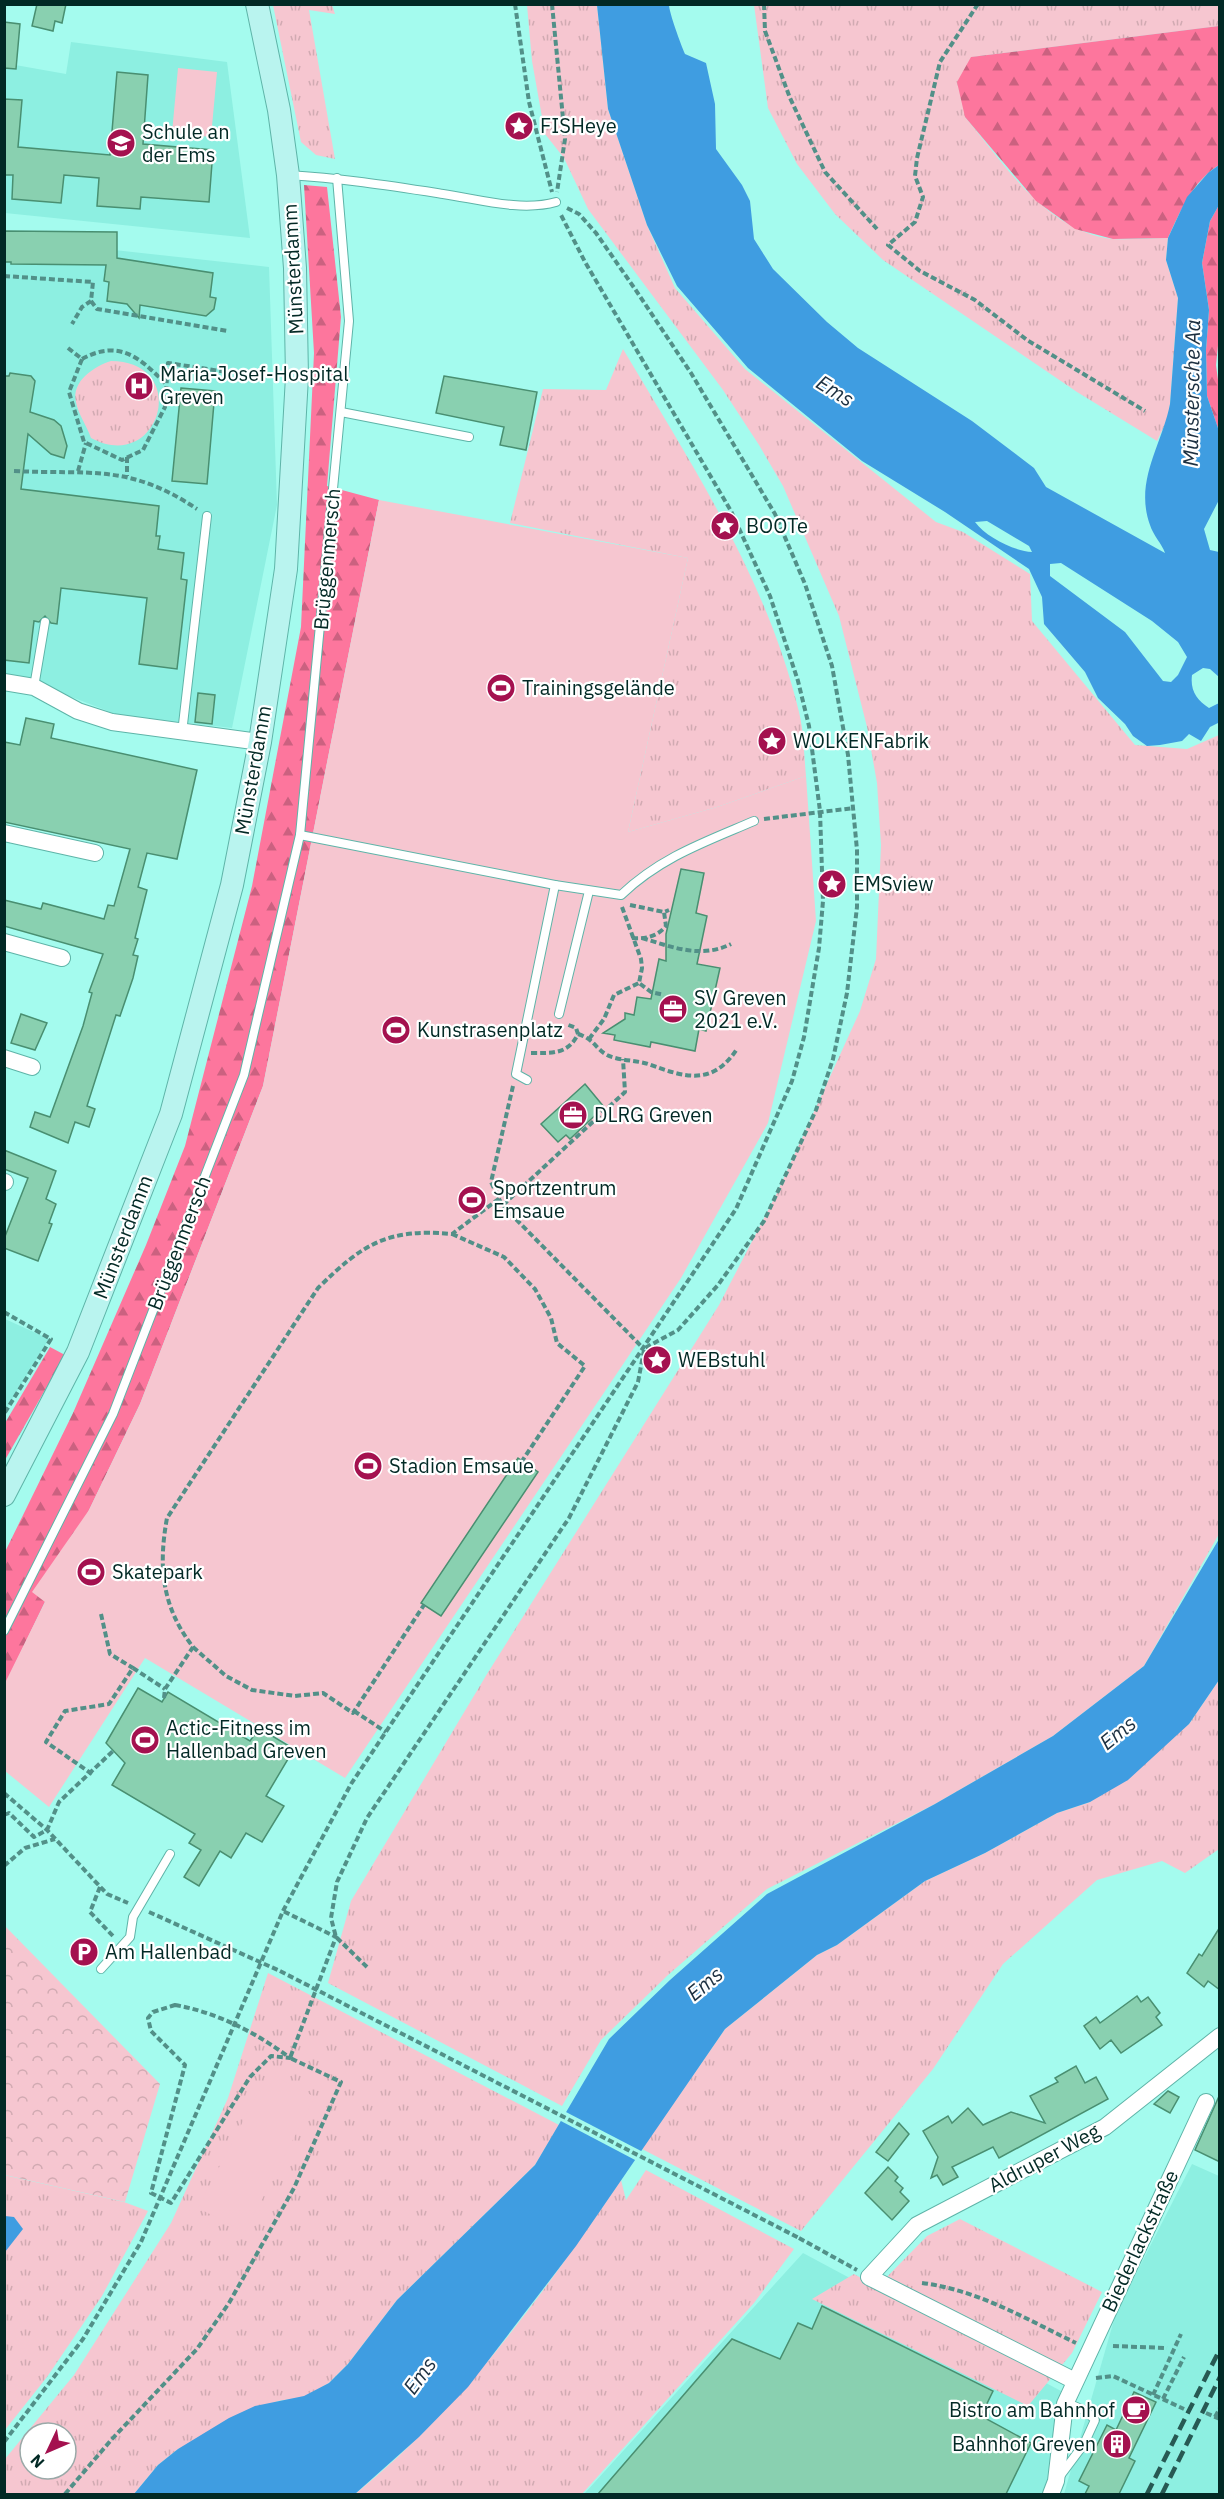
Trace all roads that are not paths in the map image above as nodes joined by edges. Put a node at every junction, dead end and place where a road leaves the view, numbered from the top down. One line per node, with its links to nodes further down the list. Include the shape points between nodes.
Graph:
1 (257, 4): 2 (main road, Münsterdamm)
2 (288, 175): 3 (lane); 12 (main road, Münsterdamm, via 297,377 292,491)
3 (337, 178): 4 (lane, via 512,205); 5 (lane, Brüggenmersch, via 349,321)
4 (556, 202)
5 (341, 412): 6 (lane); 15 (lane, Brüggenmersch)
6 (469, 437)
7 (207, 516): 11 (lane)
8 (45, 622): 10 (lane)
9 (4, 682): 10 (street)
10 (34, 687): 11 (street, via 78,711 112,723)
11 (182, 733): 12 (street)
12 (260, 742): 25 (main road, Münsterdamm, via 232,885 171,1114 78,1352)
13 (754, 821): 18 (lane, via 675,854 621,895)
14 (4, 833): 16 (street)
15 (300, 836): 17 (lane); 26 (lane, Brüggenmersch, via 244,1075 113,1414)
16 (95, 853)
17 (555, 885): 18 (lane); 24 (lane, via 516,1074)
18 (589, 891): 21 (lane)
19 (4, 942): 20 (street)
20 (62, 958)
21 (560, 1014)
22 (4, 1058): 23 (street)
23 (32, 1067)
24 (527, 1080)
25 (4, 1495)
26 (4, 1631)
27 (170, 1854): 28 (lane, via 133,1917 130,1937)
28 (101, 1969)
29 (1220, 2036): 31 (street, Aldruper Weg, via 1105,2127 916,2225 869,2277)
30 (1206, 2102): 31 (street, Biederlackstraße)
31 (1075, 2381): 32 (street, Biederlackstraße)
32 (1065, 2402): 33 (street, Biederlackstraße); 33 (lane, via 1086,2411 1095,2420 1084,2444)
33 (1053, 2488)

